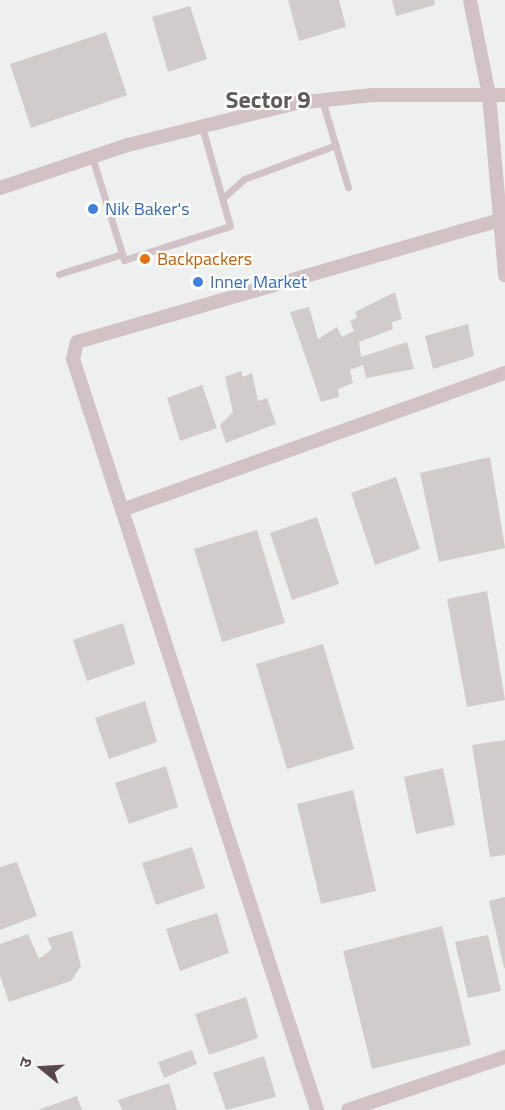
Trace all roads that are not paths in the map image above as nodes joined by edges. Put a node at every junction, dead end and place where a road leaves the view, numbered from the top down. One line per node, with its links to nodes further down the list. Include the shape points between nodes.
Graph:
1 (471, 0): 2 (street)
2 (489, 95): 3 (street); 4 (street); 11 (street)
3 (505, 95)
4 (322, 100): 5 (street); 6 (lane)
5 (202, 127): 7 (street); 10 (lane)
6 (336, 145): 8 (lane); 10 (lane, via 244,179)
7 (92, 157): 9 (street); 12 (lane)
8 (348, 187)
9 (0, 188)
10 (222, 198): 12 (lane, via 230,226 124,260)
11 (500, 220): 14 (street); 16 (street, via 77,342 73,359)
12 (122, 254): 13 (lane)
13 (59, 274)
14 (505, 275)
15 (505, 373): 16 (street)
16 (122, 510): 18 (street)
17 (505, 1057): 19 (street)
18 (317, 1110)
19 (348, 1110)

